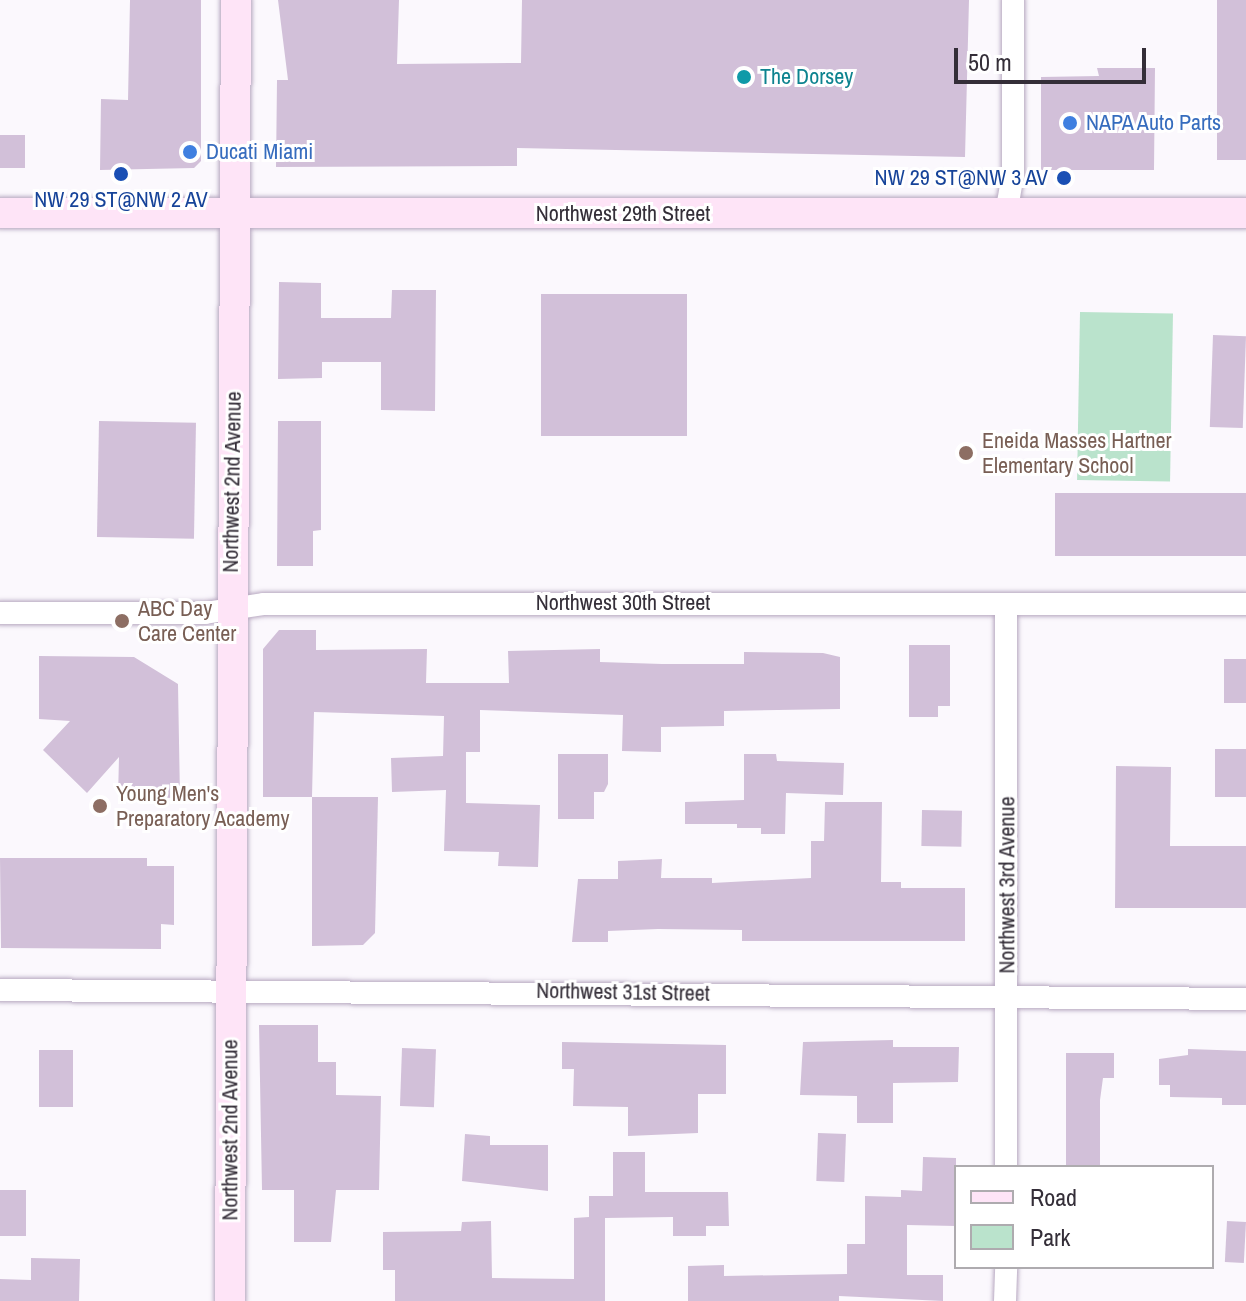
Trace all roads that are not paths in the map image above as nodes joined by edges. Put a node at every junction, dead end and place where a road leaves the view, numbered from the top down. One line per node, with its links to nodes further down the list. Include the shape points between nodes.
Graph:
1 (236, 0): 6 (street, Northwest 2nd Avenue)
2 (1013, 0): 5 (street, via 1013,176)
3 (0, 213): 6 (street, Northwest 29th Street)
4 (1246, 213): 5 (street, Northwest 29th Street)
5 (1006, 214): 6 (street, Northwest 29th Street)
6 (232, 215): 9 (street, Northwest 2nd Avenue)
7 (1006, 604): 8 (street, Northwest 30th Street); 9 (street, Northwest 30th Street); 13 (street, Northwest 3rd Avenue)
8 (1246, 604)
9 (231, 608): 10 (street, Northwest 30th Street, via 205,613); 11 (street, Northwest 2nd Avenue)
10 (0, 613)
11 (230, 988): 12 (street, Northwest 31st Street); 13 (street, Northwest 31st Street); 17 (street, Northwest 2nd Avenue)
12 (0, 990)
13 (1007, 995): 14 (street, Northwest 31st Street); 15 (street, Northwest 3rd Avenue)
14 (1246, 999)
15 (1006, 1165)
16 (1006, 1269): 18 (street)
17 (230, 1301)
18 (1005, 1301)

